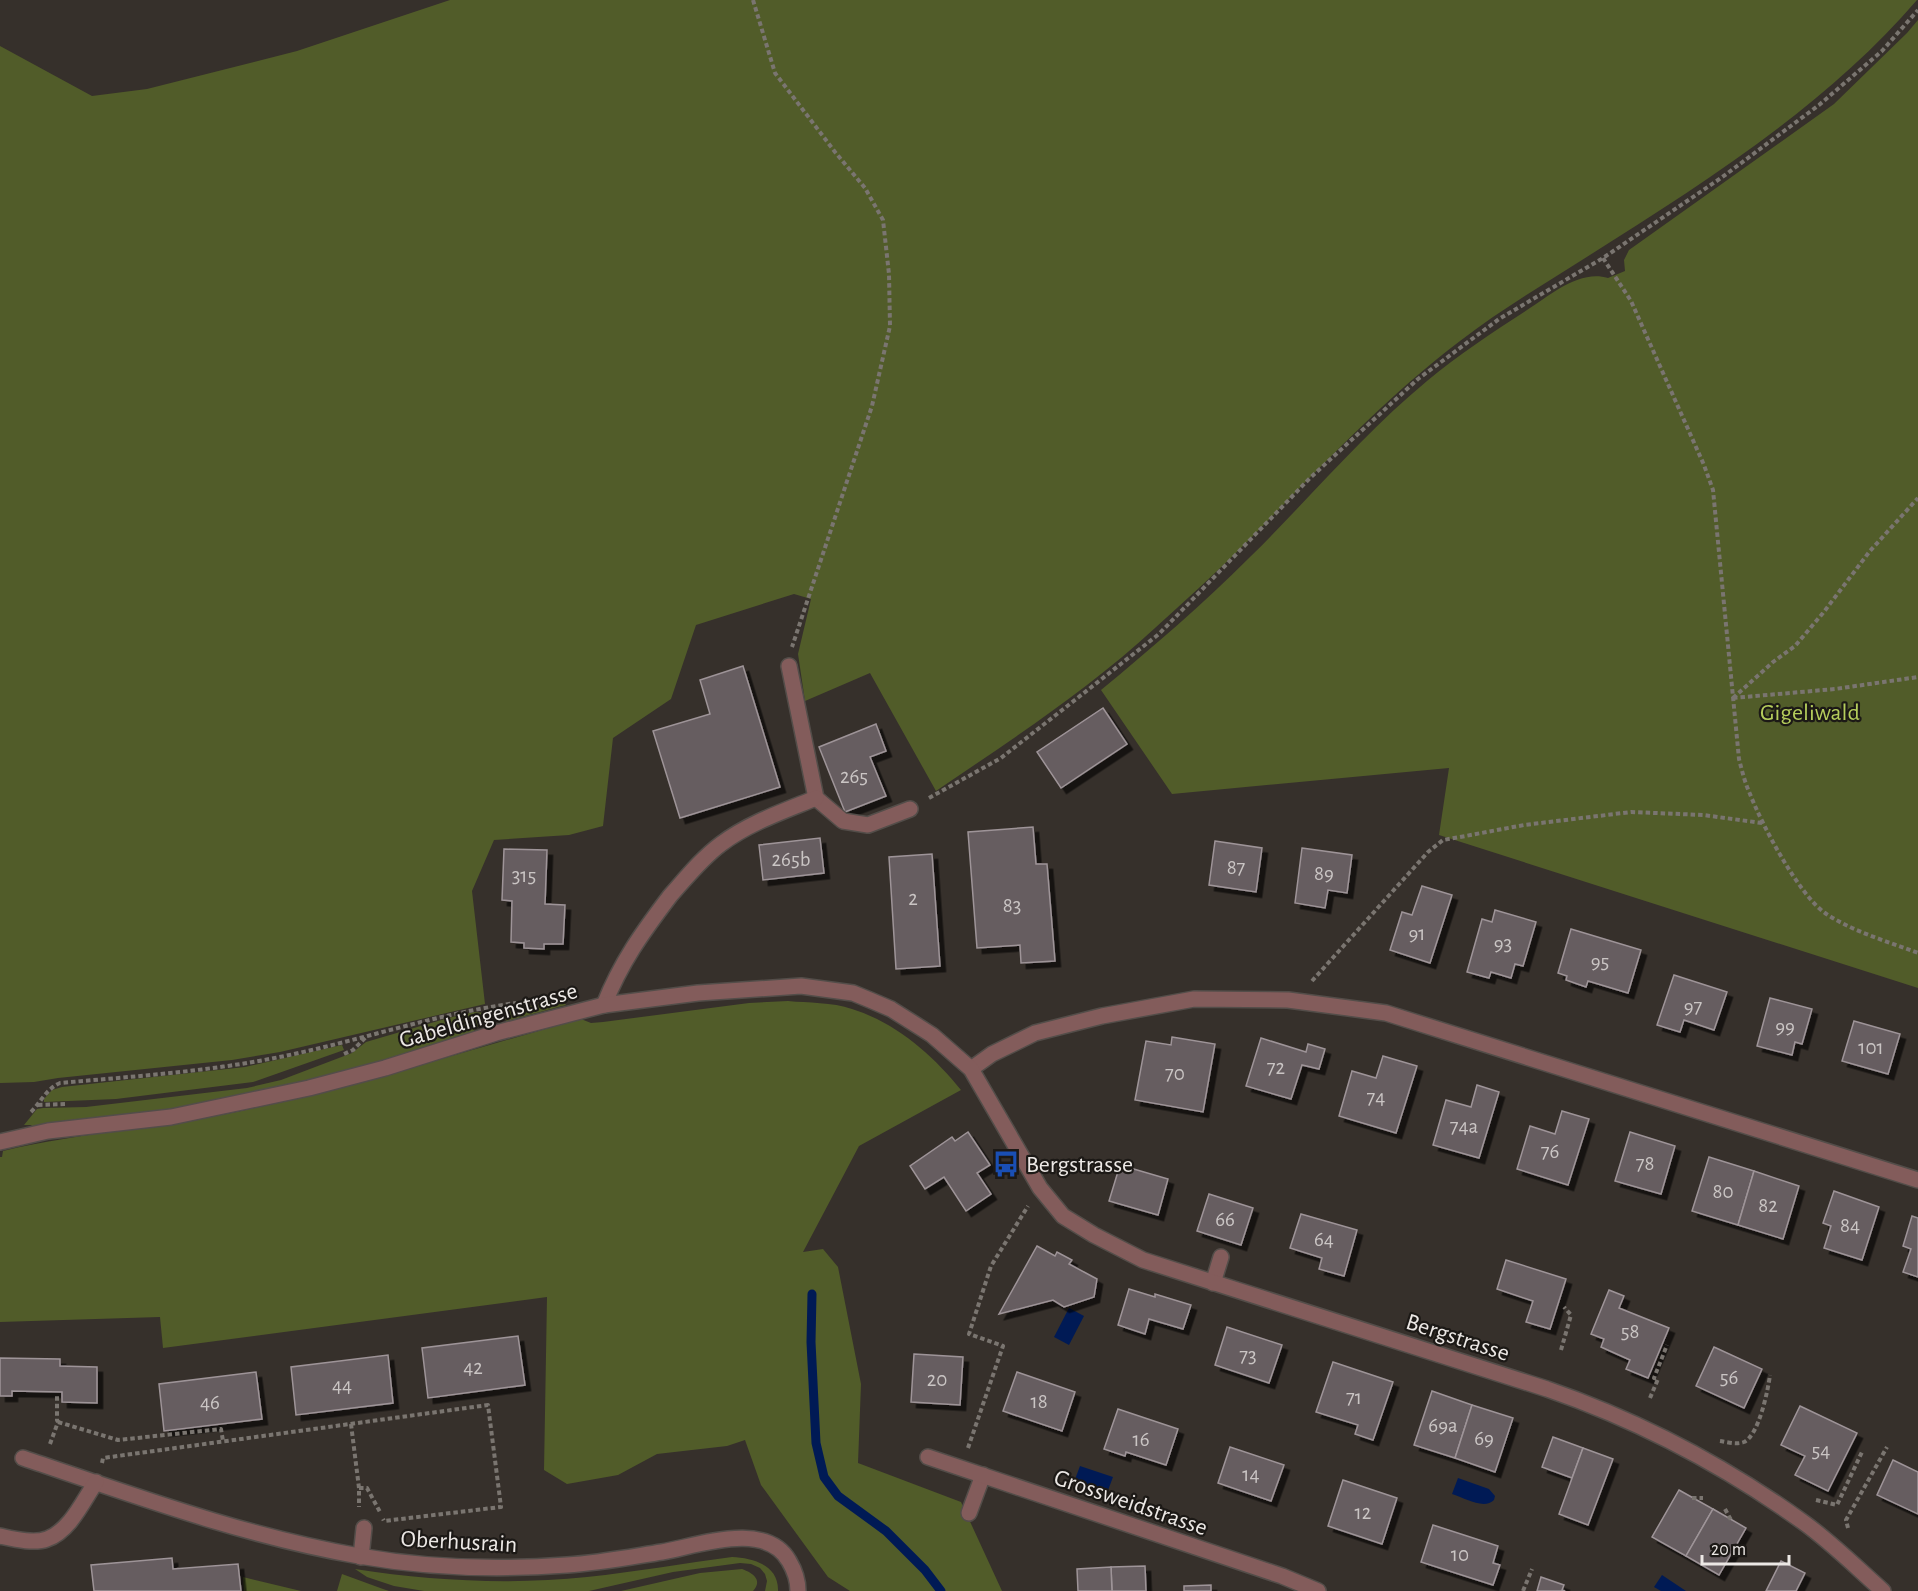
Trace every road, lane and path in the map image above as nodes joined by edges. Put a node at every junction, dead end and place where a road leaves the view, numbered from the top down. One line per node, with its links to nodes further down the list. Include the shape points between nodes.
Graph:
1 (753, 0): 5 (path, via 775,73 865,188 883,220 889,274 890,326 872,406 794,639)
2 (1918, 10): 3 (path, via 1882,51 1819,105)
3 (1603, 258): 7 (path, via 1631,301 1713,490); 9 (path, via 1499,319 1419,379 1310,478 1159,634 1001,758)
4 (1918, 498): 7 (path, via 1870,551 1795,646)
5 (789, 666): 8 (street)
6 (1918, 677): 7 (path)
7 (1733, 698): 10 (path, via 1738,759)
8 (816, 798): 9 (street, via 843,821 868,825); 14 (street, via 754,824 721,843 689,874 638,938)
9 (910, 809)
10 (1763, 823): 11 (path, via 1809,899 1823,912 1848,927); 12 (path, via 1631,812 1443,840)
11 (1918, 953)
12 (1307, 986)
13 (496, 1005): 16 (path, via 271,1058 199,1070 60,1083)
14 (603, 1005): 15 (street, Gabeldingenstrasse, via 770,987 801,986 853,993 891,1009 932,1035); 17 (street, Gabeldingenstrasse, via 288,1092 171,1117 48,1131)
15 (971, 1069): 18 (street, via 1035,1033 1102,1016 1194,999 1288,1000 1386,1013); 21 (street, Bergstrasse, via 1040,1188 1063,1216 1143,1260)
16 (30, 1113)
17 (0, 1142)
18 (1918, 1180)
19 (1020, 1220): 30 (path, via 991,1266 969,1334 1003,1346)
20 (1221, 1257): 21 (street)
21 (1213, 1283): 55 (street, Bergstrasse, via 1576,1399 1638,1426 1718,1468 1804,1523)
22 (1564, 1307): 24 (path, via 1571,1315)
23 (1667, 1345): 27 (path)
24 (1561, 1350)
25 (1770, 1375): 32 (path, via 1755,1429 1748,1438 1735,1444)
26 (57, 1394): 28 (path)
27 (1650, 1398)
28 (58, 1422): 31 (path, via 118,1440 221,1429); 37 (path)
29 (351, 1424): 31 (path); 40 (path); 40 (path, via 488,1405 501,1507 384,1521 367,1488)
30 (972, 1437)
31 (223, 1441): 39 (path, via 103,1458)
32 (1717, 1441)
33 (1887, 1447): 48 (path, via 1846,1520)
34 (1862, 1452): 43 (path, via 1838,1505)
35 (928, 1457): 38 (street, Grossweidstrasse)
36 (23, 1458): 37 (street, Oberhusrain)
37 (43, 1465): 39 (street, Oberhusrain)
38 (983, 1475): 45 (street); 53 (street, Grossweidstrasse)
39 (96, 1482): 49 (street, via 64,1528 46,1540); 50 (street, Oberhusrain, via 237,1528)
40 (359, 1488): 47 (path)
41 (1692, 1498): 42 (path)
42 (1703, 1498)
43 (1816, 1500)
44 (1725, 1509): 46 (path)
45 (969, 1512)
46 (1731, 1520)
47 (360, 1521): 50 (street)
48 (1849, 1531)
49 (0, 1536)
50 (361, 1557): 52 (street, Oberhusrain, via 456,1566 567,1565 746,1538 760,1540 787,1557)
51 (1532, 1569): 54 (path)
52 (798, 1591)
53 (1318, 1591)
54 (1523, 1591)
55 (1883, 1591)

